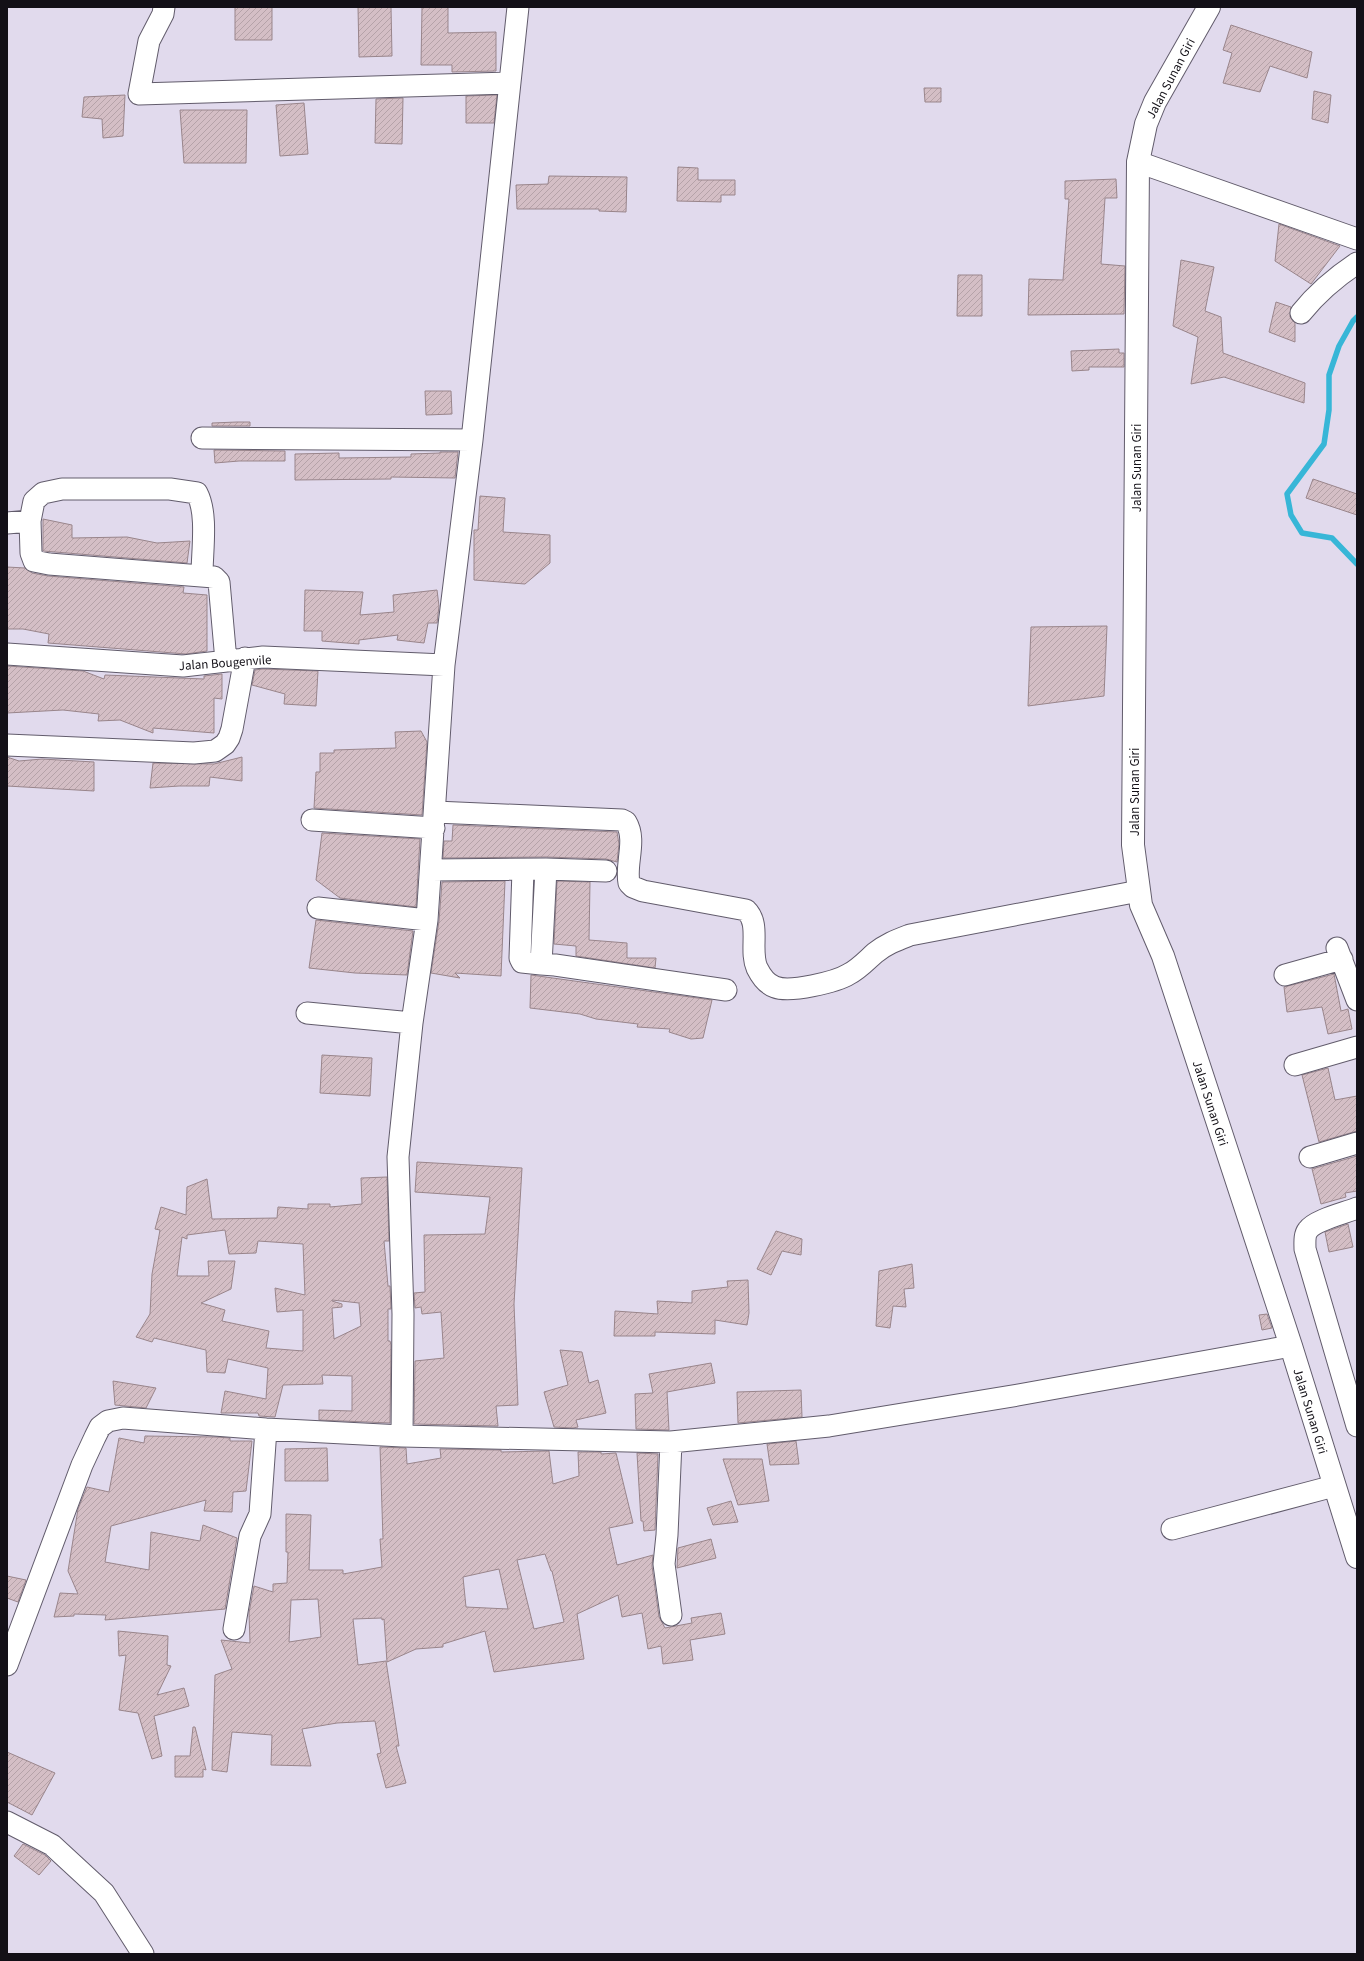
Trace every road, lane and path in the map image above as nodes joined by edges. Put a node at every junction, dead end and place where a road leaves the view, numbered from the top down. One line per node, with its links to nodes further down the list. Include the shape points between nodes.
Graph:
1 (164, 7): 4 (street, via 149,41 139,94)
2 (518, 7): 4 (street)
3 (1209, 7): 5 (street, Jalan Sunan Giri, via 1155,102 1146,124)
4 (509, 83): 10 (street)
5 (1138, 162): 6 (street); 24 (street, Jalan Sunan Giri, via 1133,845)
6 (1357, 239)
7 (1357, 263): 8 (street, via 1332,281)
8 (1301, 312)
9 (202, 438): 10 (street)
10 (472, 440): 16 (street)
11 (30, 521): 12 (street); 13 (street, via 32,558 37,562); 13 (street, via 34,501 43,493 62,489 170,489 197,493 203,520)
12 (7, 523)
13 (202, 575): 15 (street, via 214,576 219,582)
14 (7, 654): 15 (street, Jalan Bougenvile, via 183,666)
15 (236, 660): 16 (street, Jalan Bougenvile, via 263,657); 17 (street, via 232,729 224,744 215,751 194,753)
16 (444, 665): 19 (street)
17 (7, 745)
18 (312, 820): 19 (street)
19 (435, 820): 21 (street); 24 (street, via 622,820 630,829 629,884 644,891 746,910 753,922 753,952 757,967 765,981 776,988 828,983 849,974 890,942 910,935)
20 (546, 869): 22 (street); 23 (street); 27 (street)
21 (431, 870): 22 (street); 26 (street)
22 (523, 870): 27 (street, via 520,958 522,962)
23 (606, 871)
24 (1139, 891): 38 (street, Jalan Sunan Giri, via 1141,905 1163,956)
25 (318, 908): 26 (street)
26 (427, 920): 32 (street)
27 (541, 964): 29 (street)
28 (1285, 975): 30 (street, via 1340,954)
29 (726, 990)
30 (1357, 1000)
31 (307, 1013): 32 (street)
32 (412, 1024): 41 (street, via 398,1157 403,1314)
33 (1357, 1047): 34 (street)
34 (1295, 1065)
35 (1357, 1143): 36 (street)
36 (1310, 1157)
37 (1357, 1208): 39 (street, via 1315,1223 1308,1230 1305,1249)
38 (1291, 1346): 42 (street, via 828,1426); 43 (street, Jalan Sunan Giri)
39 (1357, 1426)
40 (266, 1429): 41 (street); 47 (street, via 260,1514 250,1536); 48 (street, via 123,1418 100,1427 82,1465)
41 (402, 1436): 42 (street)
42 (671, 1442): 46 (street, via 667,1535 664,1550)
43 (1334, 1486): 44 (street); 45 (street, Jalan Sunan Giri)
44 (1172, 1529)
45 (1355, 1545)
46 (671, 1615)
47 (234, 1629)
48 (7, 1665)
49 (7, 1822): 50 (street, via 52,1845 104,1893)
50 (144, 1954)

